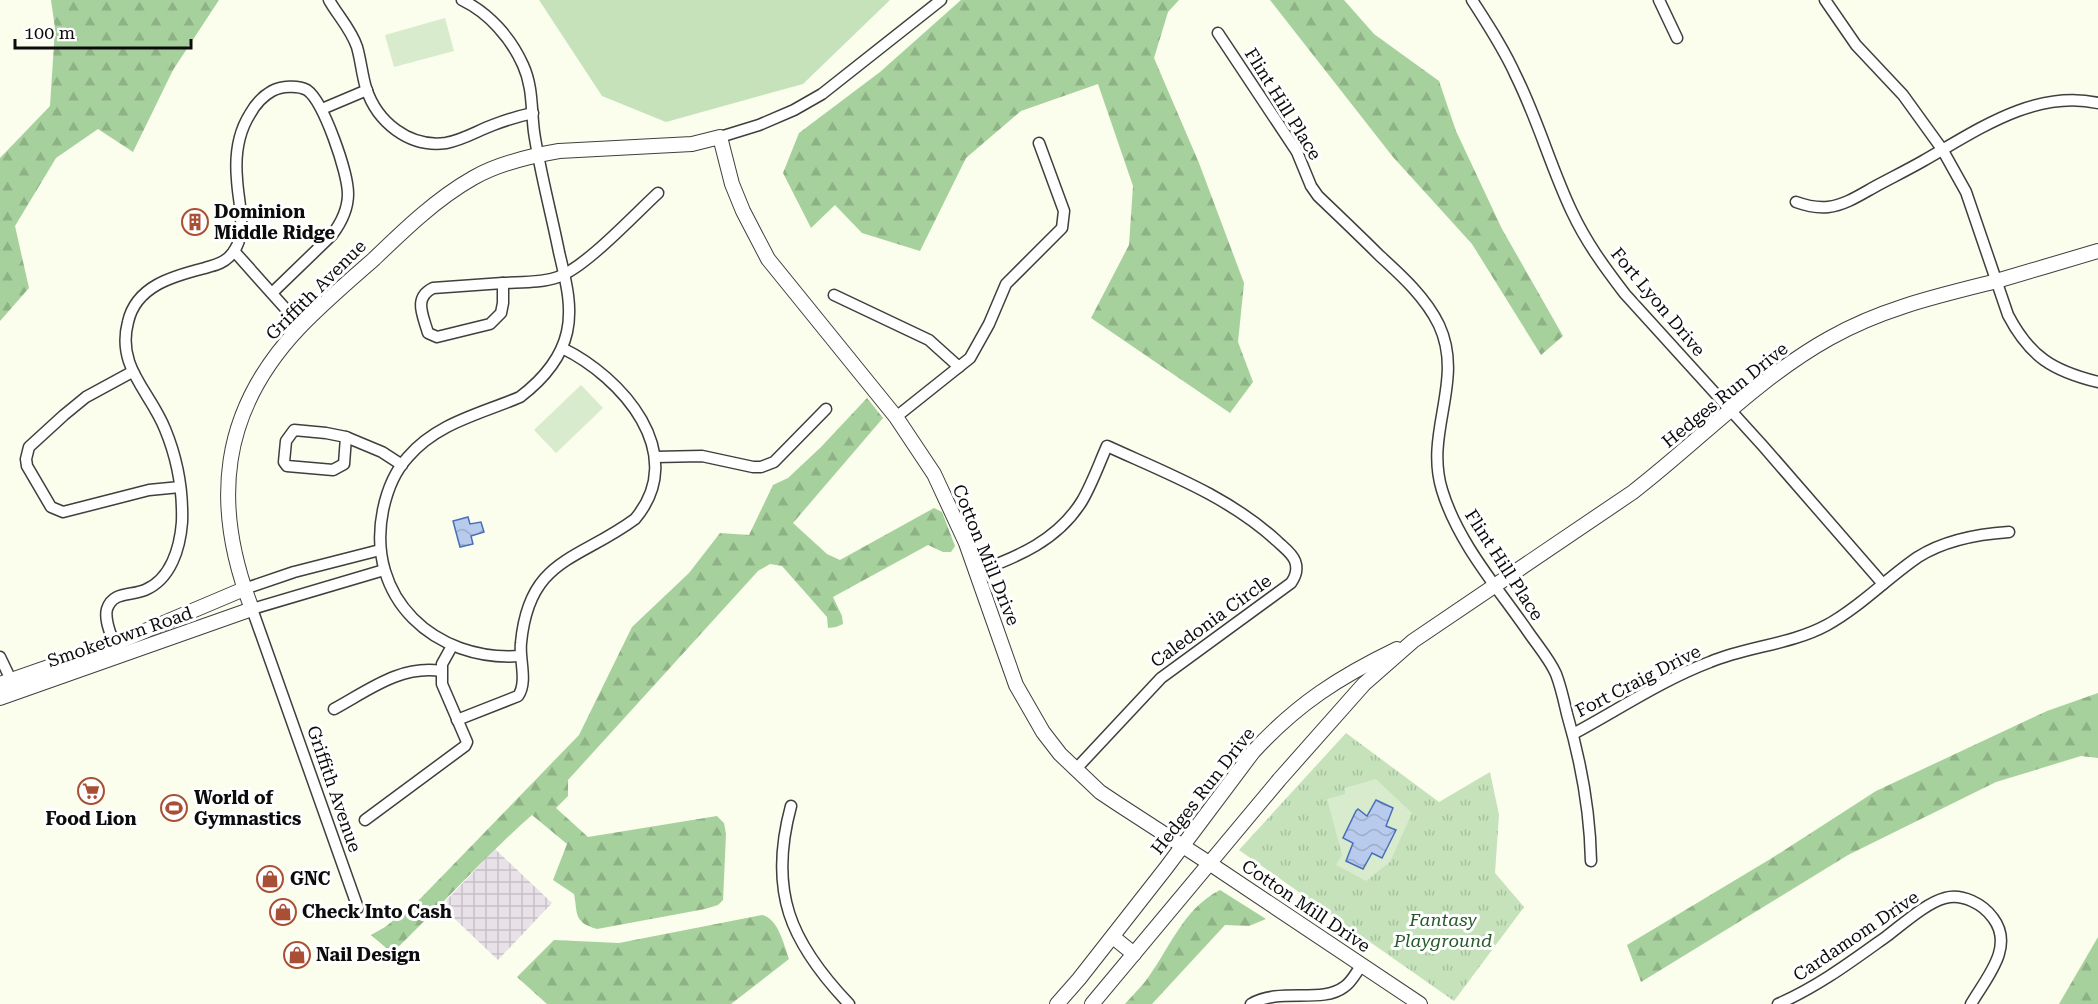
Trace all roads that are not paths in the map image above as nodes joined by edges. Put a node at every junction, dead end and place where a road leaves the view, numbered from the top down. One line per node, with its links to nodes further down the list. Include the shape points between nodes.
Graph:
1 (329, 0): 9 (street, via 357,46)
2 (462, 0): 12 (street, via 483,13 510,41 528,77)
3 (941, 0): 13 (street, via 822,94 759,125)
4 (1472, 0): 32 (street, Fort Lyon Drive, via 1517,77 1572,212 1589,243 1625,294)
5 (1659, 0): 8 (street)
6 (1825, 0): 15 (street)
7 (1218, 33): 43 (street, Flint Hill Place, via 1297,152 1318,196 1404,280 1439,326 1449,361 1449,379 1437,439 1438,475 1448,507)
8 (1677, 38)
9 (367, 90): 11 (street); 12 (street, via 372,103 394,130 433,143 459,140)
10 (2098, 103): 15 (street, via 2073,99 2034,106)
11 (322, 109): 19 (street, via 306,90 295,87 272,90 253,108 241,134 237,160 241,228); 24 (street, via 346,179 344,214 332,236)
12 (533, 113): 16 (street)
13 (720, 137): 16 (street, Griffith Avenue, via 692,144); 33 (street, Cotton Mill Drive, via 742,212 768,259)
14 (1039, 143): 28 (street, via 1064,211 1062,228 1006,284 978,346)
15 (1942, 149): 18 (street, via 1842,203 1817,207); 22 (street, via 1966,192)
16 (539, 154): 21 (street); 26 (street, Griffith Avenue, via 472,178 404,231)
17 (658, 193): 21 (street)
18 (1796, 202)
19 (234, 251): 24 (street); 29 (street, via 218,264 162,281 141,296 132,308 126,333)
20 (2098, 251): 22 (street, Hedges Run Drive)
21 (564, 274): 23 (street); 27 (street, via 569,316)
22 (1996, 281): 30 (street, via 2008,315 2027,344 2050,365 2069,375); 32 (street, Hedges Run Drive, via 1897,308 1839,333 1796,359)
23 (503, 283): 23 (street, via 433,288 426,292 420,307 428,333 437,337 490,324 501,313)
24 (272, 293): 26 (street)
25 (834, 295): 28 (street, via 929,340)
26 (301, 326): 44 (street, Griffith Avenue, via 280,349 253,392 231,452 228,525)
27 (562, 348): 35 (street, via 592,364 624,393 645,427); 36 (street, via 543,377 520,397 452,423 420,445)
28 (958, 367): 33 (street)
29 (132, 372): 37 (street, via 165,429); 37 (street, via 86,397 64,415 29,447 27,466 56,511 150,490)
30 (2098, 382)
31 (826, 409): 35 (street, via 774,462 762,467 702,456)
32 (1731, 411): 42 (street, Fort Lyon Drive); 43 (street, Hedges Run Drive, via 1634,492)
33 (897, 417): 41 (street, Cotton Mill Drive, via 934,474)
34 (346, 438): 34 (street, via 294,430 286,441 284,462 290,467 339,468 345,460); 36 (street, via 382,452)
35 (655, 457): 49 (street, via 651,495 635,519 556,566 534,591 522,626)
36 (402, 465): 39 (street, via 386,498)
37 (180, 488): 47 (street, via 181,528 171,566 155,584 111,602 106,615)
38 (2009, 532): 42 (street, Fort Craig Drive, via 1944,545 1919,557)
39 (380, 550): 40 (street); 44 (street)
40 (384, 570): 45 (street); 48 (street, via 407,611)
41 (976, 572): 57 (street, Cotton Mill Drive, via 1025,704); 57 (street, Caledonia Circle, via 1015,558 1062,525 1083,499 1107,446 1195,486 1239,512 1270,535 1296,562 1292,583 1161,678)
42 (1883, 584): 56 (street, Fort Craig Drive, via 1827,625 1685,672)
43 (1494, 586): 46 (street, Hedges Run Drive); 56 (street, Flint Hill Place, via 1556,674)
44 (244, 589): 45 (street, Griffith Avenue); 47 (street, Smoketown Road)
45 (252, 609): 53 (street, Smoketown Road); 63 (street, Griffith Avenue)
46 (1413, 641): 60 (street, Hedges Run Drive, via 1324,688 1295,709 1253,752); 62 (street, Hedges Run Drive, via 1346,701)
47 (114, 644): 52 (street, Smoketown Road)
48 (452, 646): 49 (street, via 478,654); 51 (street)
49 (520, 656): 55 (street, via 524,684 518,696)
50 (0, 657): 52 (street)
51 (441, 671): 54 (street, via 400,674); 55 (street, via 442,684)
52 (6, 682)
53 (0, 698)
54 (334, 709)
55 (457, 720): 59 (street, via 467,742 465,746)
56 (1573, 734): 61 (street, Flint Hill Place, via 1590,825)
57 (1074, 770): 60 (street, Cotton Mill Drive)
58 (791, 806): 67 (street, via 781,852 786,903 800,942)
59 (365, 820)
60 (1183, 846): 62 (street, Cotton Mill Drive); 64 (street, Hedges Run Drive)
61 (1591, 861)
62 (1209, 862): 65 (street, Hedges Run Drive); 66 (street, Cotton Mill Drive)
63 (358, 908)
64 (1113, 937): 65 (street); 68 (street, Hedges Run Drive)
65 (1134, 954): 69 (street, Hedges Run Drive)
66 (1362, 965): 70 (street, via 1349,983 1333,993 1269,996); 71 (street, Cotton Mill Drive)
67 (849, 1004)
68 (1057, 1004)
69 (1092, 1004)
70 (1251, 1004)
71 (1420, 1004)
72 (1778, 1004): 73 (street, Cardamom Drive, via 1823,982 1920,911 1954,897 1966,898 1986,909 2003,939 1999,956)
73 (1971, 1004)

